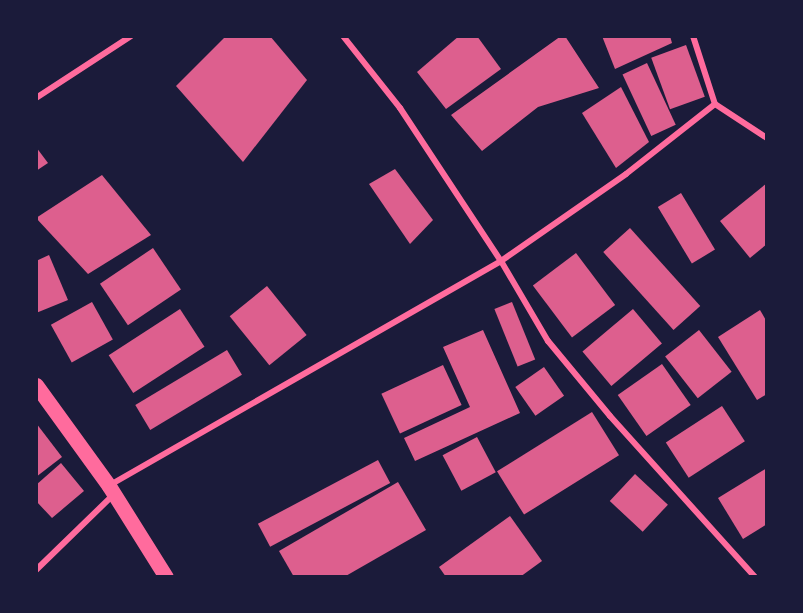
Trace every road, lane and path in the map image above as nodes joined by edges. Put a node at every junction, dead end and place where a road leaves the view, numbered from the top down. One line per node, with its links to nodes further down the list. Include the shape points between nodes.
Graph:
1 (130, 36): 4 (street)
2 (343, 36): 7 (street, via 400,108)
3 (693, 36): 5 (street)
4 (36, 98)
5 (715, 104): 6 (street); 7 (street, via 626,174)
6 (767, 138)
7 (501, 261): 9 (street); 12 (street, via 548,340 610,416)
8 (36, 385): 9 (main road)
9 (111, 490): 10 (street); 11 (main road)
10 (36, 570)
11 (166, 577)
12 (755, 577)

